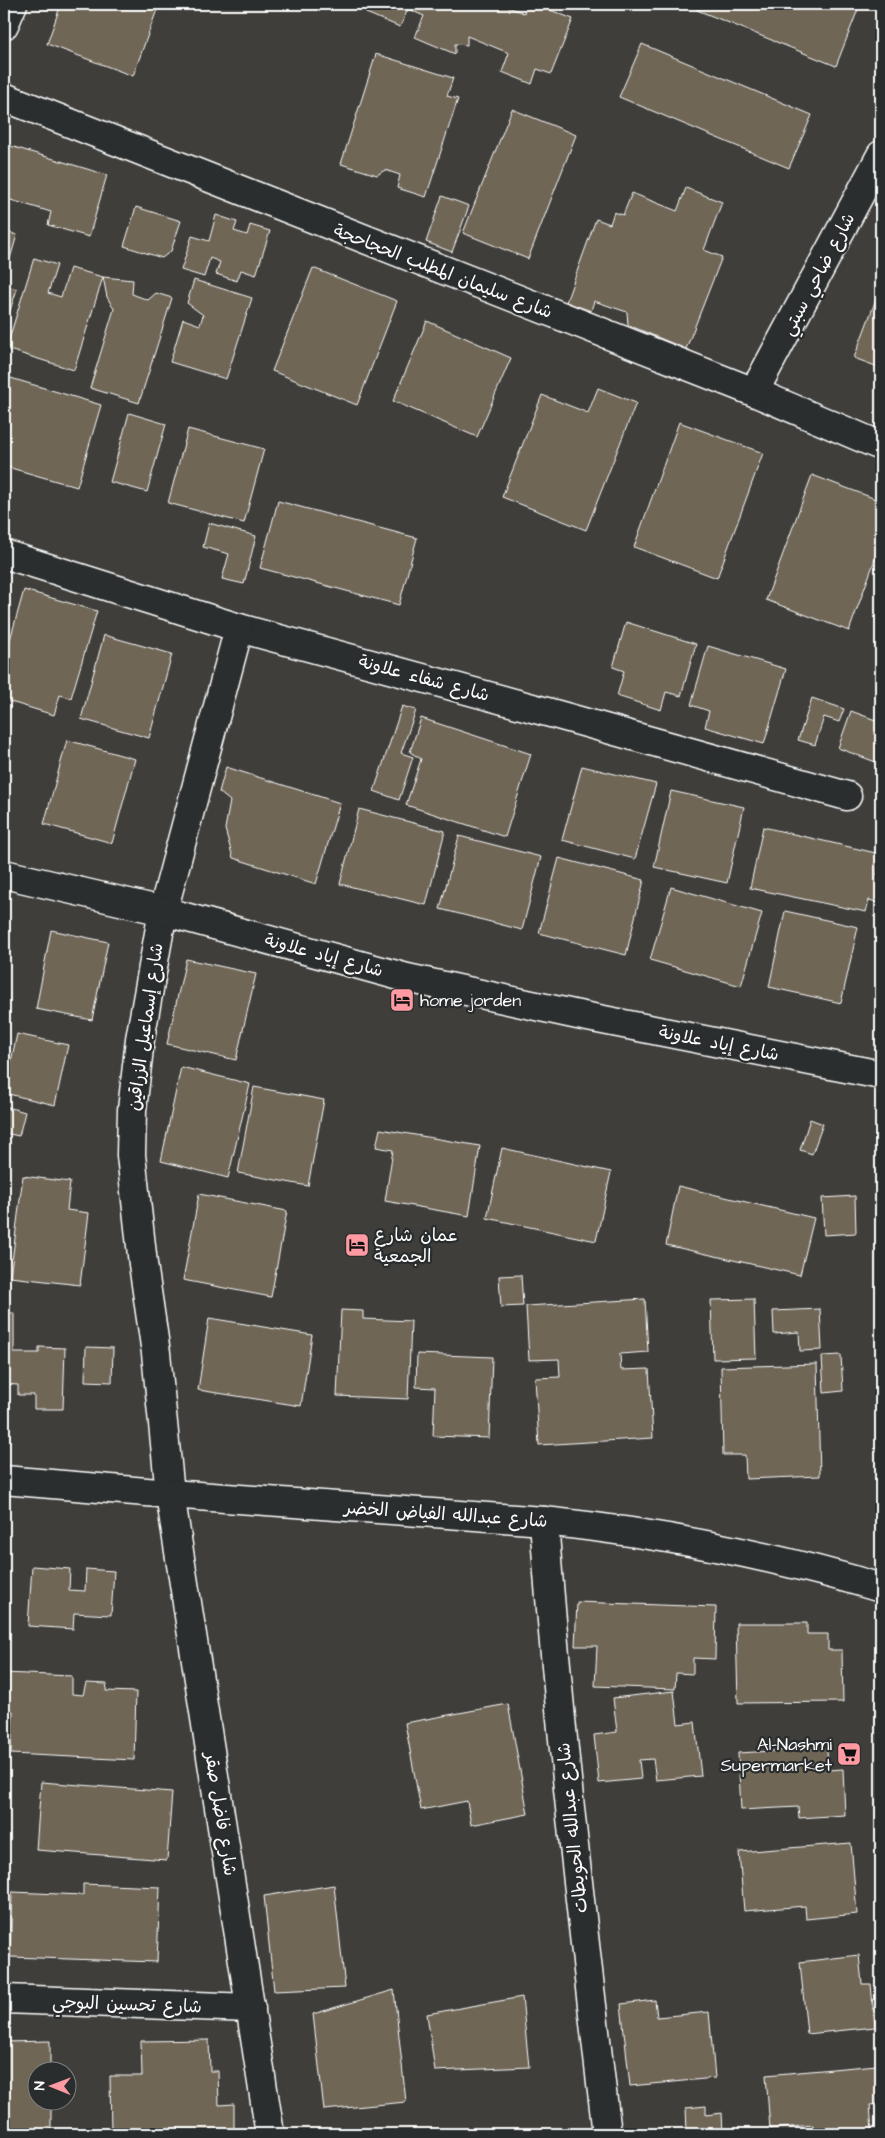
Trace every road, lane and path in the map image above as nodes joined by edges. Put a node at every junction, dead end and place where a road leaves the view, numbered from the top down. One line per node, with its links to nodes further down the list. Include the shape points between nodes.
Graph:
1 (13, 4): 2 (street)
2 (4, 25)
3 (4, 97): 5 (street, شارع سليمان المطلب الحجاحجة)
4 (881, 155): 5 (street, شارع ضاحي سبتي)
5 (754, 392): 6 (street, شارع سليمان المطلب الحجاحجة)
6 (881, 446)
7 (4, 554): 8 (street, شارع شفاء علاونة)
8 (239, 628): 9 (street, شارع شفاء علاونة); 11 (street, شارع إسماعيل الزراقين)
9 (846, 796)
10 (4, 874): 11 (street, شارع إياد علاونة)
11 (163, 911): 12 (street, شارع إياد علاونة, via 407,978); 14 (street, شارع إسماعيل الزراقين, via 140,1039 131,1155)
12 (881, 1075)
13 (4, 1480): 14 (street, شارع عبدالله الفياض الخضر)
14 (170, 1494): 15 (street, شارع عبدالله الفياض الخضر); 18 (street, شارع فاضل صقر)
15 (544, 1521): 16 (street, شارع عبدالله الفياض الخضر, via 668,1537 745,1552); 20 (street, شارع عبدالله الحويطات, via 567,1790)
16 (881, 1588)
17 (4, 1999): 18 (street, شارع تحسين البوجي)
18 (251, 2008): 19 (street, شارع فاضل صقر)
19 (270, 2134)
20 (606, 2134)

